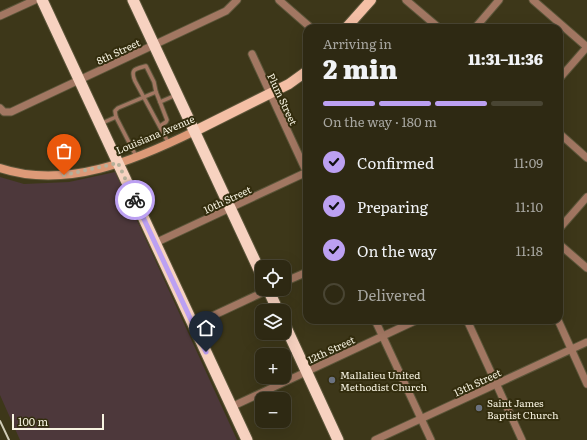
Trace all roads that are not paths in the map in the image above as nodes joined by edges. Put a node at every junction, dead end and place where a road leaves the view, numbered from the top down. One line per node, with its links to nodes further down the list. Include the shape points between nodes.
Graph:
1 (35, 0): 10 (street)
2 (42, 0): 22 (highway)
3 (134, 0): 17 (highway)
4 (237, 0): 17 (street, 8th Street, via 226,11)
5 (279, 0): 11 (street)
6 (371, 0): 12 (main road)
7 (406, 0): 13 (street)
8 (499, 0): 14 (street)
9 (533, 0): 15 (street)
10 (0, 16)
11 (306, 24)
12 (350, 24)
13 (434, 24)
14 (478, 24)
15 (561, 24)
16 (563, 26): 18 (street)
17 (154, 45): 22 (street, 8th Street); 24 (highway)
18 (587, 47): 21 (street)
19 (252, 54): 25 (street, Plum Street)
20 (303, 74): 25 (main road, Louisiana Avenue)
21 (563, 74)
22 (79, 80): 28 (street, 8th Street, via 11,112); 30 (highway)
23 (156, 92): 26 (lane); 26 (lane, via 146,66 135,69 133,75); 27 (lane)
24 (178, 94): 27 (lane); 32 (highway)
25 (270, 94): 32 (main road, Louisiana Avenue); 38 (street, Plum Street)
26 (145, 97): 29 (lane, via 118,108 115,111); 31 (lane)
27 (160, 102): 31 (lane, via 168,120)
28 (2, 110)
29 (116, 117): 30 (lane); 35 (lane)
30 (99, 124): 37 (highway)
31 (160, 126): 34 (lane)
32 (195, 131): 34 (main road, Louisiana Avenue); 42 (highway)
33 (563, 136): 36 (street)
34 (169, 143): 35 (main road, Louisiana Avenue)
35 (136, 157): 37 (main road, Louisiana Avenue)
36 (587, 158)
37 (118, 163): 39 (main road, Louisiana Avenue, via 53,176 34,176); 44 (highway)
38 (303, 164)
39 (0, 168)
40 (303, 175): 42 (street, 10th Street)
41 (587, 197): 43 (street)
42 (231, 208): 44 (street, 10th Street); 46 (highway)
43 (563, 224)
44 (155, 243): 55 (highway)
45 (563, 247): 47 (street)
46 (255, 261)
47 (587, 268)
48 (303, 274): 49 (street)
49 (291, 279)
50 (255, 296): 55 (street)
51 (377, 324): 56 (street)
52 (408, 324): 56 (street, 12th Street)
53 (469, 324): 61 (street)
54 (560, 324): 59 (street)
55 (193, 325): 63 (highway)
56 (382, 336): 60 (street, 12th Street); 64 (street)
57 (291, 338): 60 (highway)
58 (587, 342): 59 (street, 13th Street)
59 (571, 349): 61 (street, 13th Street); 62 (street)
60 (307, 372): 63 (street, 12th Street); 66 (highway)
61 (497, 384): 64 (street, 13th Street); 69 (street)
62 (587, 384)
63 (231, 407): 65 (highway)
64 (421, 418): 67 (street, 13th Street); 68 (street)
65 (247, 440)
66 (338, 440)
67 (375, 440)
68 (431, 440)
69 (522, 440)

